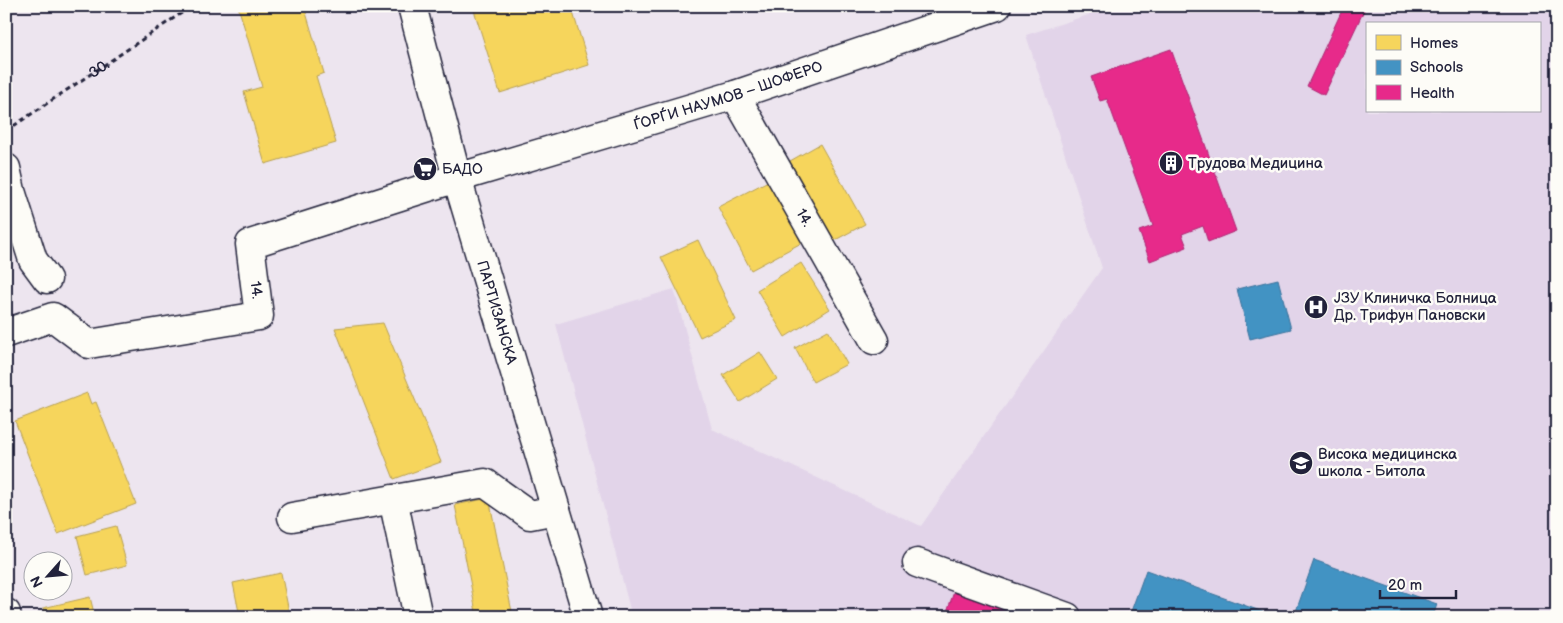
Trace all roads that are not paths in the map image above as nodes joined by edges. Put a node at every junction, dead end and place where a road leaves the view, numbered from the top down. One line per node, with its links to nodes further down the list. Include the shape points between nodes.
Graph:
1 (412, 6): 5 (street, ПАРТИЗАНСКА)
2 (996, 6): 3 (street, ЃОРЃИ НАУМОВ – ШОФЕРО)
3 (735, 95): 5 (street, ЃОРЃИ НАУМОВ – ШОФЕРО); 8 (street, 14.)
4 (6, 168): 6 (street, via 33,260)
5 (457, 178): 7 (street, 14., via 250,244 259,316 89,344 53,317); 10 (street, ПАРТИЗАНСКА)
6 (48, 279)
7 (6, 333)
8 (874, 340)
9 (393, 499): 10 (street, via 485,483 530,515); 11 (street); 15 (street)
10 (556, 510): 16 (street, ПАРТИЗАНСКА)
11 (292, 517)
12 (917, 564): 17 (street)
13 (6, 613): 14 (street)
14 (7, 617)
15 (418, 617)
16 (588, 617)
17 (1067, 617)

